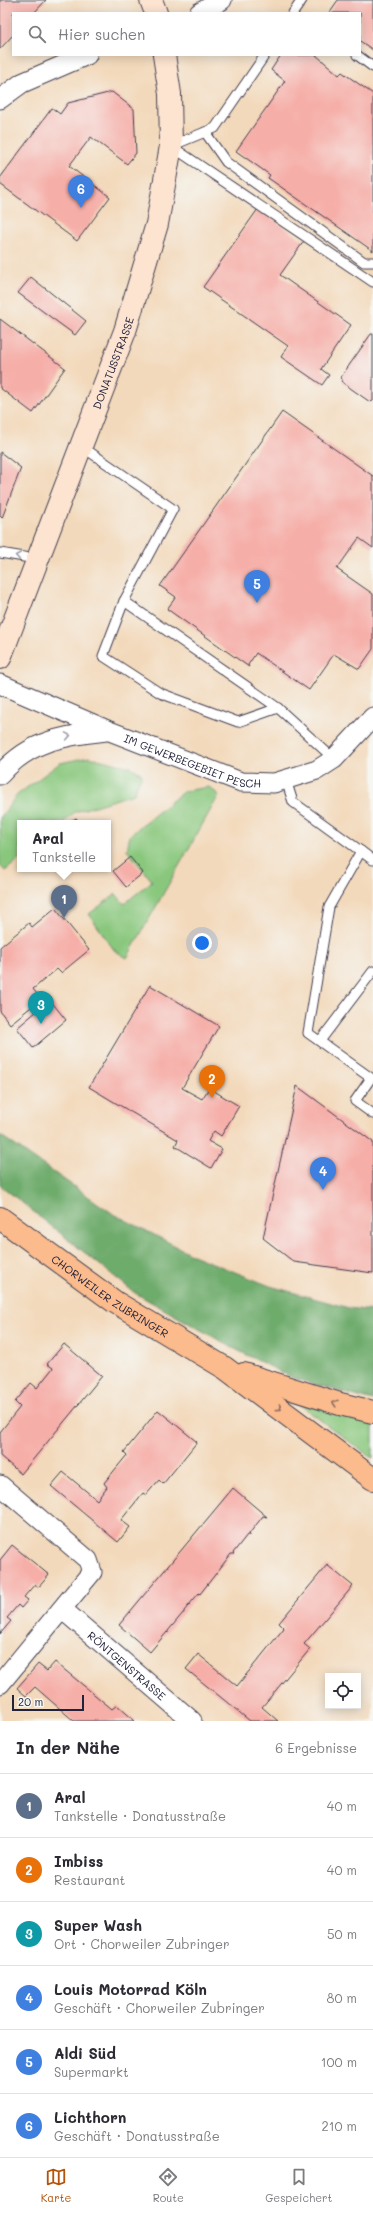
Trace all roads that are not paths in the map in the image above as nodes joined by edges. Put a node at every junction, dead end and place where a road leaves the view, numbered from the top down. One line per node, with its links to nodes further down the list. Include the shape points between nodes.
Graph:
1 (152, 0): 4 (main road)
2 (222, 0): 5 (street)
3 (302, 0): 6 (lane)
4 (156, 12)
5 (201, 12)
6 (295, 12)
7 (85, 56): 12 (street, via 22,83)
8 (164, 56): 14 (main road, DONATUSSTRASSE, via 170,94)
9 (264, 56): 13 (lane, via 215,128)
10 (358, 56): 11 (lane)
11 (373, 67)
12 (0, 99)
13 (205, 132): 14 (lane); 15 (lane, via 226,162 364,262)
14 (171, 146): 16 (lane); 17 (main road, DONATUSSTRASSE, via 157,224 125,331)
15 (373, 262)
16 (373, 282)
17 (81, 446): 19 (main road, DONATUSSTRASSE); 20 (lane, via 173,509)
18 (0, 554): 19 (lane, one-way to 18)
19 (36, 559): 21 (main road, DONATUSSTRASSE)
20 (124, 601): 23 (lane); 23 (lane, via 103,656 160,692 238,722)
21 (0, 658)
22 (0, 684): 25 (street, IM GEWERBEGEBIET PESCH)
23 (278, 708): 26 (lane)
24 (370, 726): 26 (street, IM GEWERBEGEBIET PESCH)
25 (107, 730): 27 (street, one-way to 25, via 31,748 48,740); 28 (street, IM GEWERBEGEBIET PESCH, via 241,782 274,783)
26 (334, 759): 28 (street, IM GEWERBEGEBIET PESCH, via 317,770)
27 (0, 775)
28 (286, 780): 29 (lane, via 293,802)
29 (361, 851): 30 (lane); 32 (lane, via 329,907 308,1033)
30 (373, 860)
31 (373, 971): 32 (lane)
32 (320, 1041): 33 (lane)
33 (372, 1077): 34 (lane, via 355,1101)
34 (373, 1114)
35 (0, 1218): 36 (highway, CHORWEILER ZUBRINGER, via 115,1302)
36 (225, 1368): 37 (highway, CHORWEILER ZUBRINGER, one-way to 36); 38 (highway, CHORWEILER ZUBRINGER, one-way to 38)
37 (373, 1412)
38 (368, 1473)
39 (0, 1484): 40 (street, via 91,1564 90,1576)
40 (62, 1609): 41 (street); 42 (street, RÖNTGENSTRASSE)
41 (0, 1684)
42 (192, 1721)

